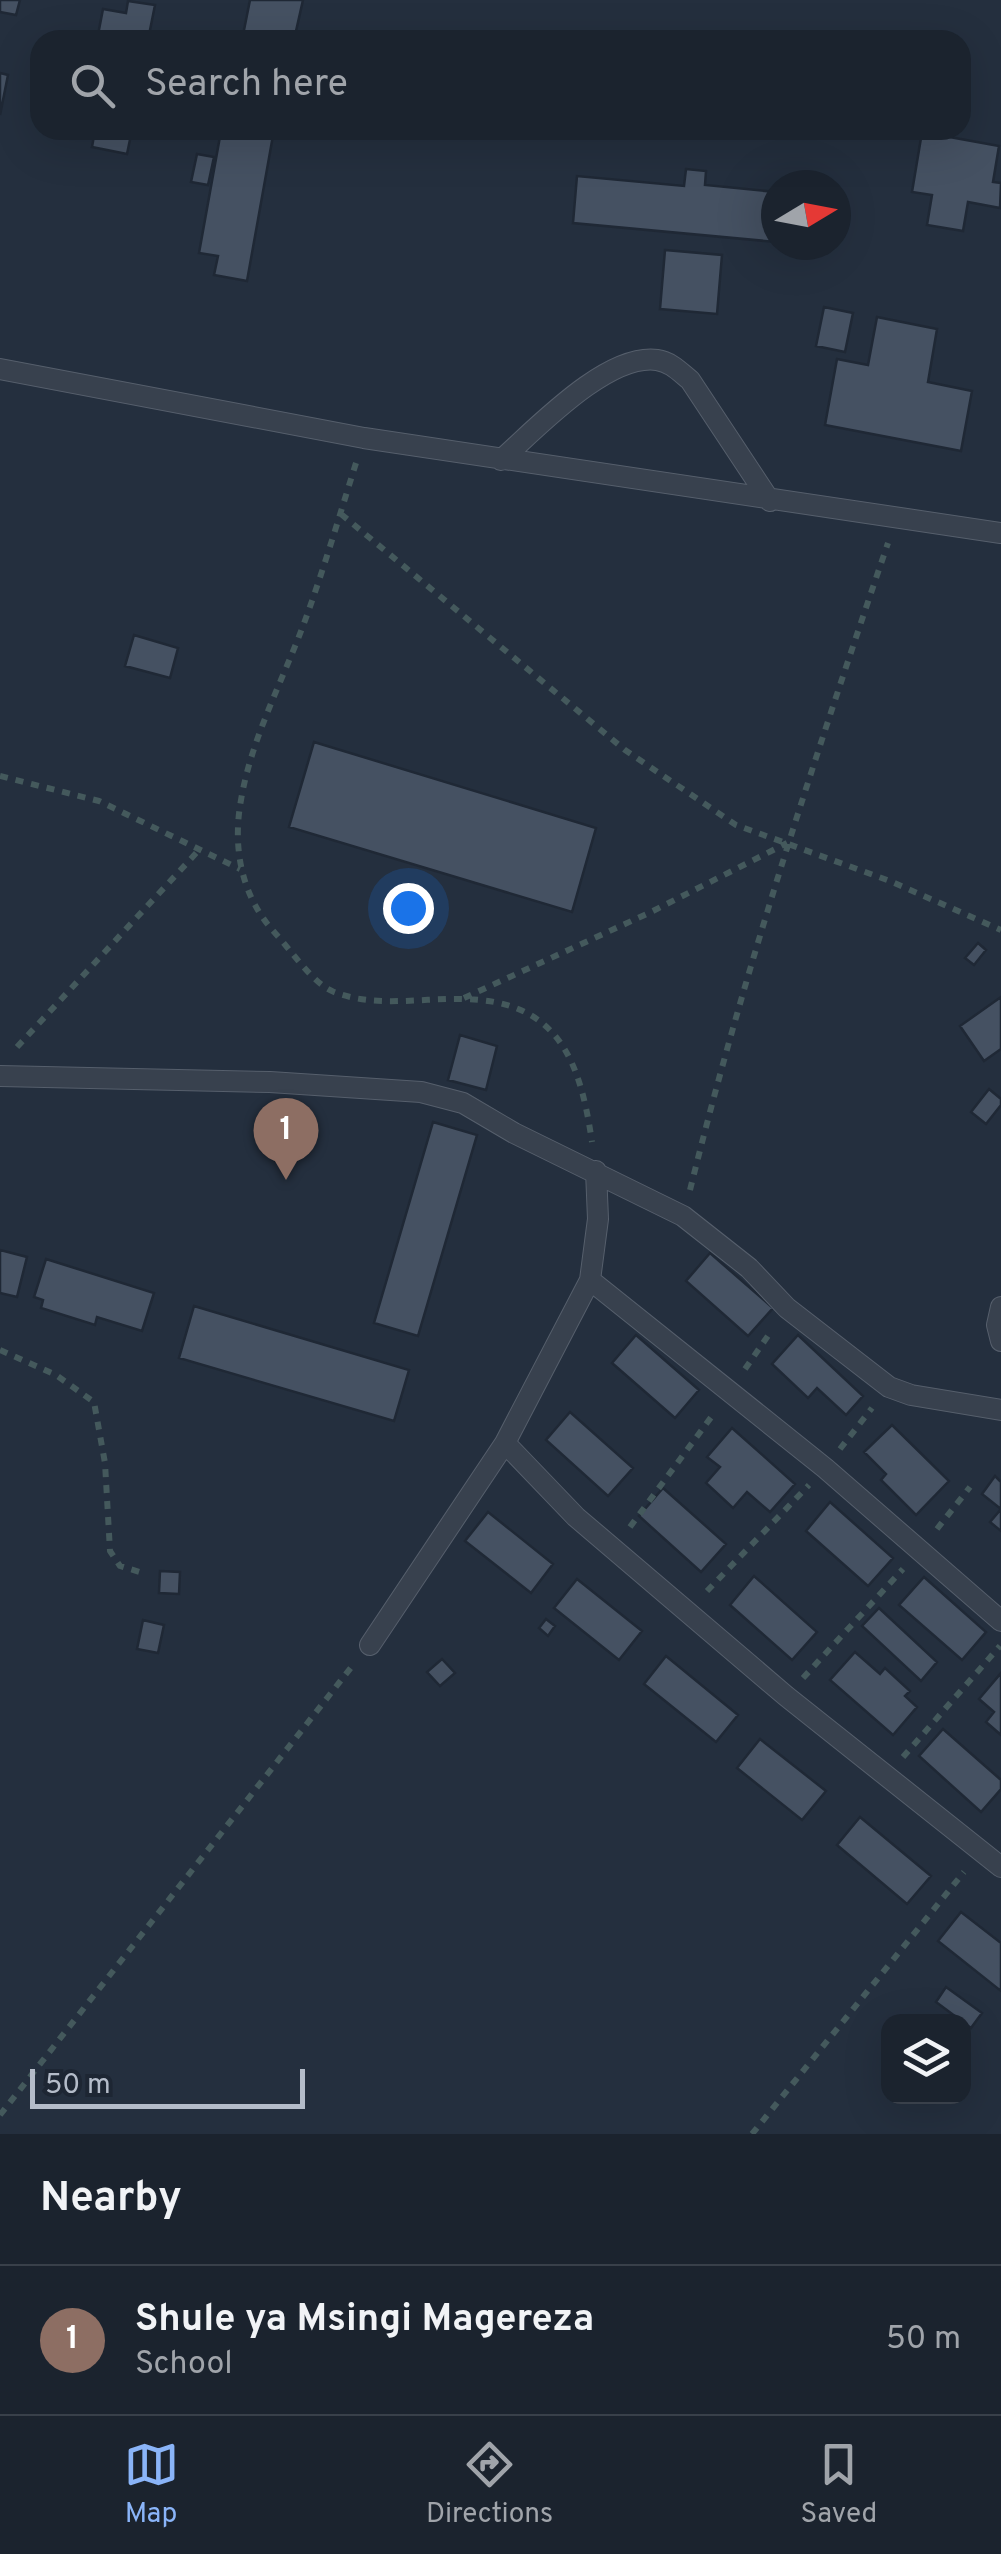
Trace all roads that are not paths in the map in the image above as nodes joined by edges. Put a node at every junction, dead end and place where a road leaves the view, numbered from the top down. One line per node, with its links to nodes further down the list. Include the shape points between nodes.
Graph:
1 (0, 369): 2 (lane)
2 (501, 460): 3 (lane); 3 (lane, via 604,376 654,360 690,380)
3 (770, 500): 4 (lane)
4 (999, 528)
5 (0, 1076): 6 (lane, via 421,1092 464,1103)
6 (596, 1170): 7 (lane); 10 (lane, via 683,1216 889,1388)
7 (590, 1280): 11 (lane); 12 (lane, via 825,1468)
8 (1001, 1307): 9 (lane)
9 (1001, 1341)
10 (1001, 1410)
11 (505, 1443): 13 (lane); 14 (lane, via 614,1549)
12 (1001, 1621)
13 (370, 1645)
14 (1001, 1867)

